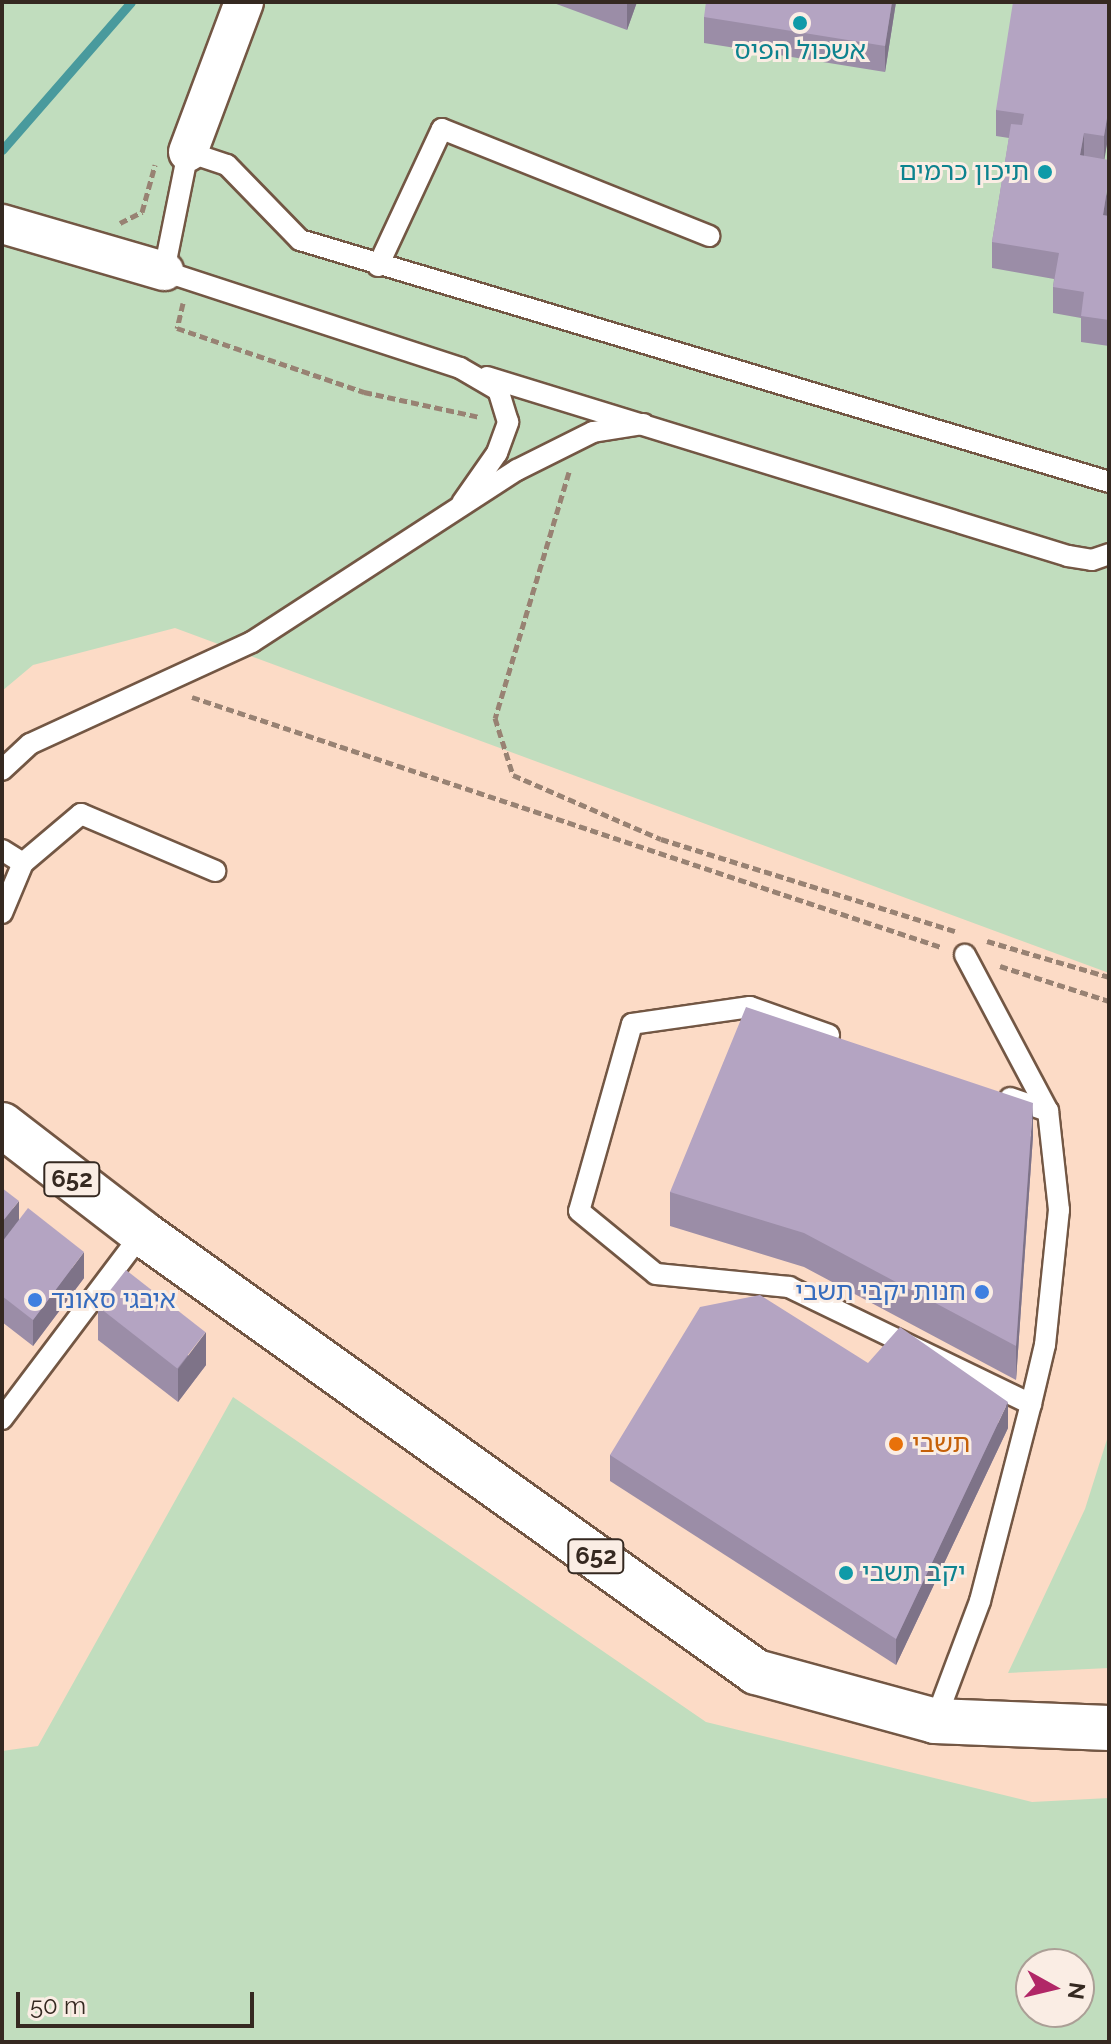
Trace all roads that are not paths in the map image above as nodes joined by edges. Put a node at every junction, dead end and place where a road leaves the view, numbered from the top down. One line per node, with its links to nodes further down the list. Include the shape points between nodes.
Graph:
1 (244, 2): 2 (street)
2 (173, 154): 5 (lane, via 227,165 300,240); 6 (lane)
3 (2, 224): 6 (street)
4 (709, 236): 5 (lane, via 442,129)
5 (378, 266): 9 (lane)
6 (176, 275): 7 (lane)
7 (460, 368): 8 (lane); 10 (lane, via 498,390 508,422 497,453)
8 (643, 424): 10 (lane, via 593,432); 11 (lane, via 1068,556 1092,560)
9 (1109, 482)
10 (462, 503): 12 (lane, via 252,642 30,744)
11 (1109, 554)
12 (2, 770)
13 (2, 850): 14 (lane)
14 (23, 863): 15 (lane, via 81,814); 16 (lane)
15 (215, 871)
16 (2, 913)
17 (971, 946): 20 (lane)
18 (854, 1044): 23 (lane, via 750,1007 632,1024 579,1211 656,1274 789,1287)
19 (988, 1090): 20 (lane)
20 (1048, 1111): 23 (lane, via 1059,1210 1045,1345)
21 (2, 1125): 22 (main road, 652)
22 (142, 1233): 24 (lane); 25 (main road, 652, via 756,1672)
23 (1031, 1404): 25 (lane, via 980,1601)
24 (2, 1419)
25 (935, 1721): 26 (main road, 652)
26 (1109, 1728)

